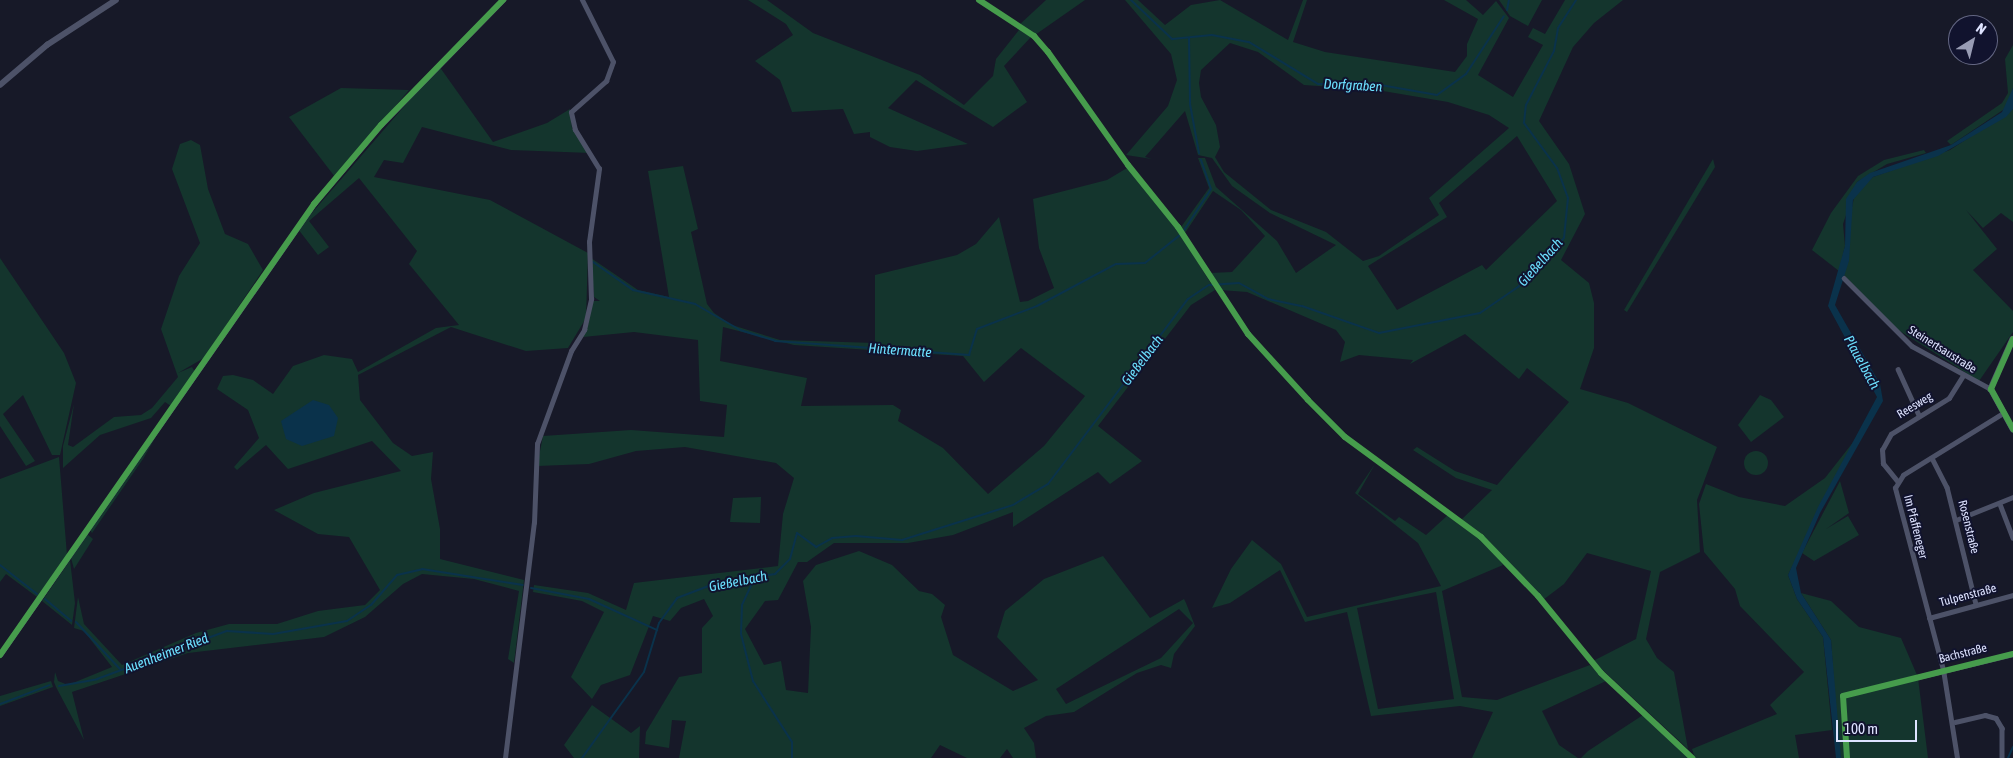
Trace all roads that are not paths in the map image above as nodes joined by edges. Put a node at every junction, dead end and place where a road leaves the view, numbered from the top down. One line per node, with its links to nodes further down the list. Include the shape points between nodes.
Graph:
1 (116, 0): 4 (street, via 47,45)
2 (503, 0): 23 (street, via 381,125 314,204)
3 (582, 0): 27 (street, via 614,62 606,81 571,112 575,130 599,169 589,242 591,299 584,330 571,351 537,444 534,523)
4 (0, 85)
5 (1844, 278): 8 (street, Steinertsaustraße, via 1896,333)
6 (2013, 339): 9 (street)
7 (1898, 369): 11 (street)
8 (1963, 376): 9 (street, Steinertsaustraße); 11 (street, Reesweg, via 1948,398)
9 (1991, 389): 10 (street)
10 (2003, 413): 12 (street); 13 (street, Im Pfaffeneger)
11 (1919, 414): 14 (street, Reesweg, via 1898,428 1882,450 1884,464)
12 (2013, 429)
13 (1932, 458): 14 (street, Im Pfaffeneger); 17 (street, Rosenstraße)
14 (1897, 481): 21 (street, Im Pfaffeneger, via 1895,488)
15 (2013, 497): 16 (street)
16 (2000, 504): 17 (street); 18 (street)
17 (1956, 520): 20 (street, Rosenstraße)
18 (2013, 538)
19 (2013, 595): 20 (street, Tulpenstraße)
20 (1976, 604): 21 (street, Tulpenstraße)
21 (1929, 618): 24 (street, Im Pfaffeneger)
22 (2013, 654): 24 (street, Bachstraße)
23 (0, 656)
24 (1943, 670): 25 (street, Bachstraße); 26 (street, Im Pfaffeneger)
25 (1918, 677)
26 (1955, 722): 28 (street, Im Pfaffeneger); 29 (street, via 1985,715 1996,718 2002,728)
27 (505, 758)
28 (1957, 758)
29 (2002, 758)

